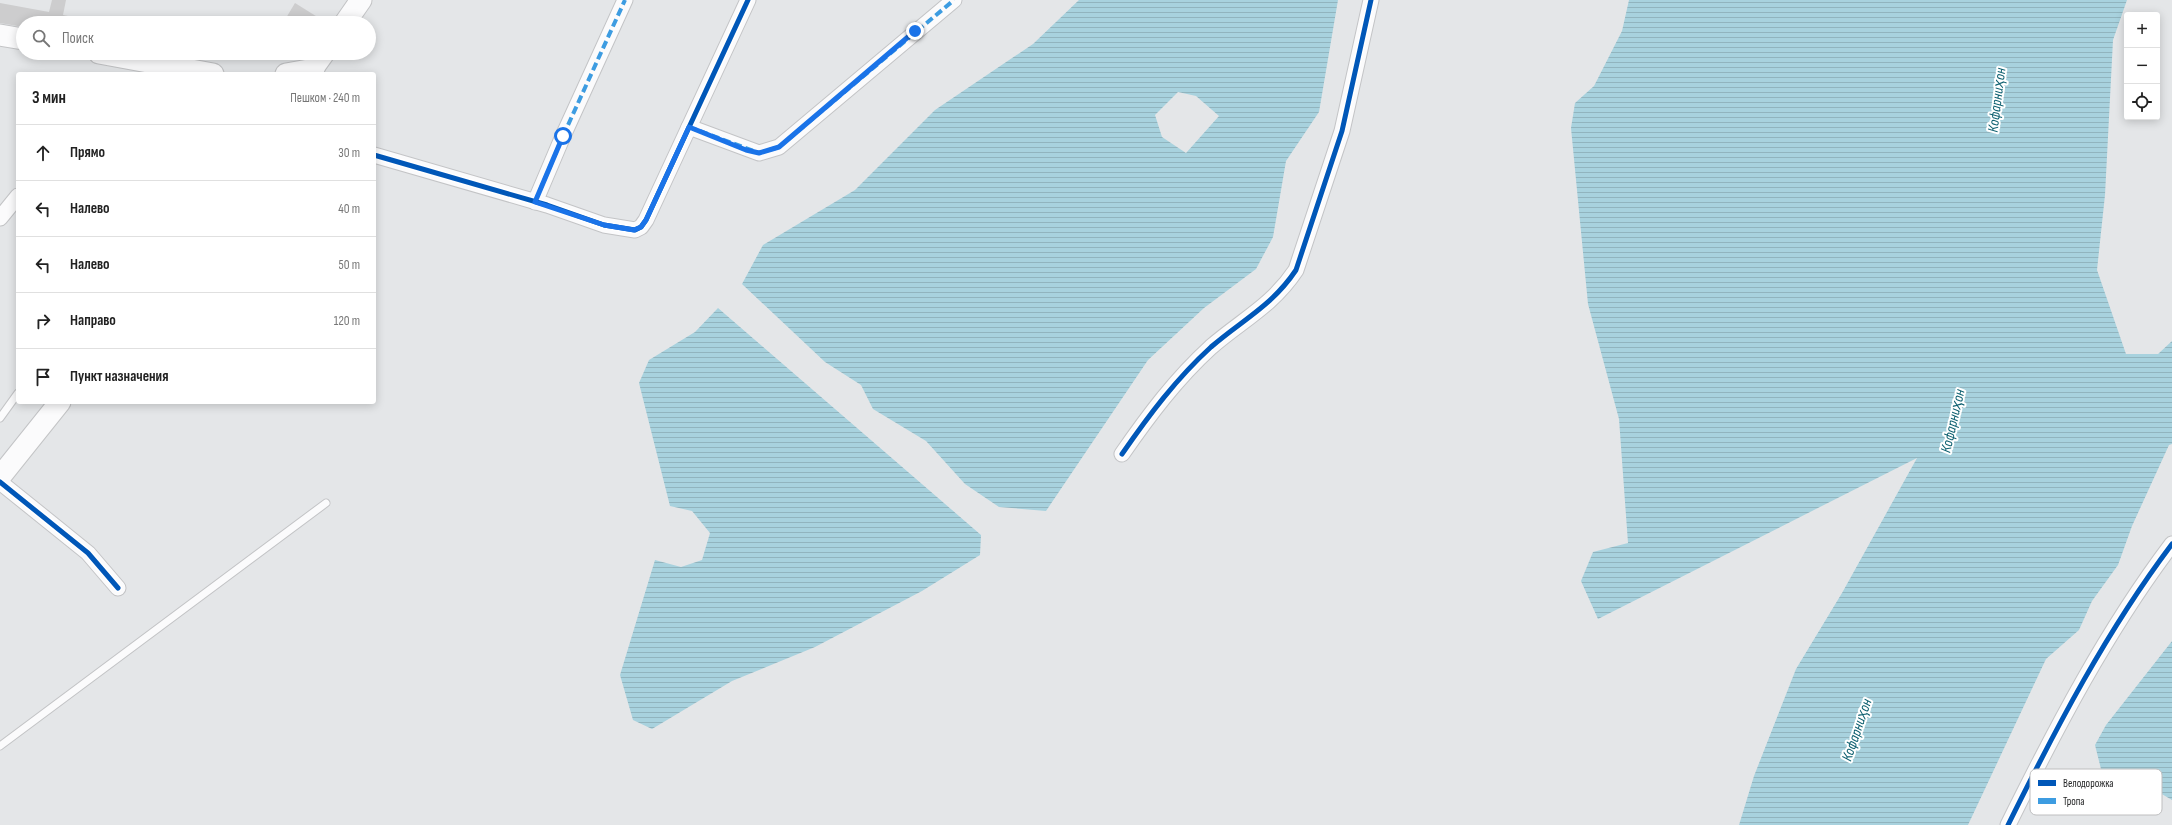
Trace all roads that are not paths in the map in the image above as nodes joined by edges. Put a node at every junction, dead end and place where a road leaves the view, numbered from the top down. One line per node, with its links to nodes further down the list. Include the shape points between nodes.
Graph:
1 (361, 0): 6 (main road)
2 (625, 0): 16 (street)
3 (748, 0): 13 (street)
4 (954, 0): 13 (street, via 779,147 759,153)
5 (1371, 0): 21 (street, via 1342,131 1296,270 1284,288 1213,346 1181,376 1148,416)
6 (350, 16)
7 (0, 35): 8 (main road)
8 (16, 38)
9 (137, 60): 11 (main road)
10 (316, 65): 12 (main road)
11 (202, 72)
12 (293, 72)
13 (689, 127): 16 (street, via 641,227 634,230 604,225)
14 (376, 156): 16 (street)
15 (16, 198): 17 (street)
16 (535, 202)
17 (0, 218)
18 (16, 396): 20 (lane)
19 (58, 404): 22 (main road)
20 (0, 418)
21 (1122, 454)
22 (0, 477)
23 (0, 482): 26 (street, via 88,553)
24 (326, 503): 27 (lane)
25 (2172, 544): 28 (street, via 2140,587)
26 (118, 588)
27 (0, 746)
28 (2035, 769)
29 (2030, 780): 30 (street)
30 (2008, 825)

